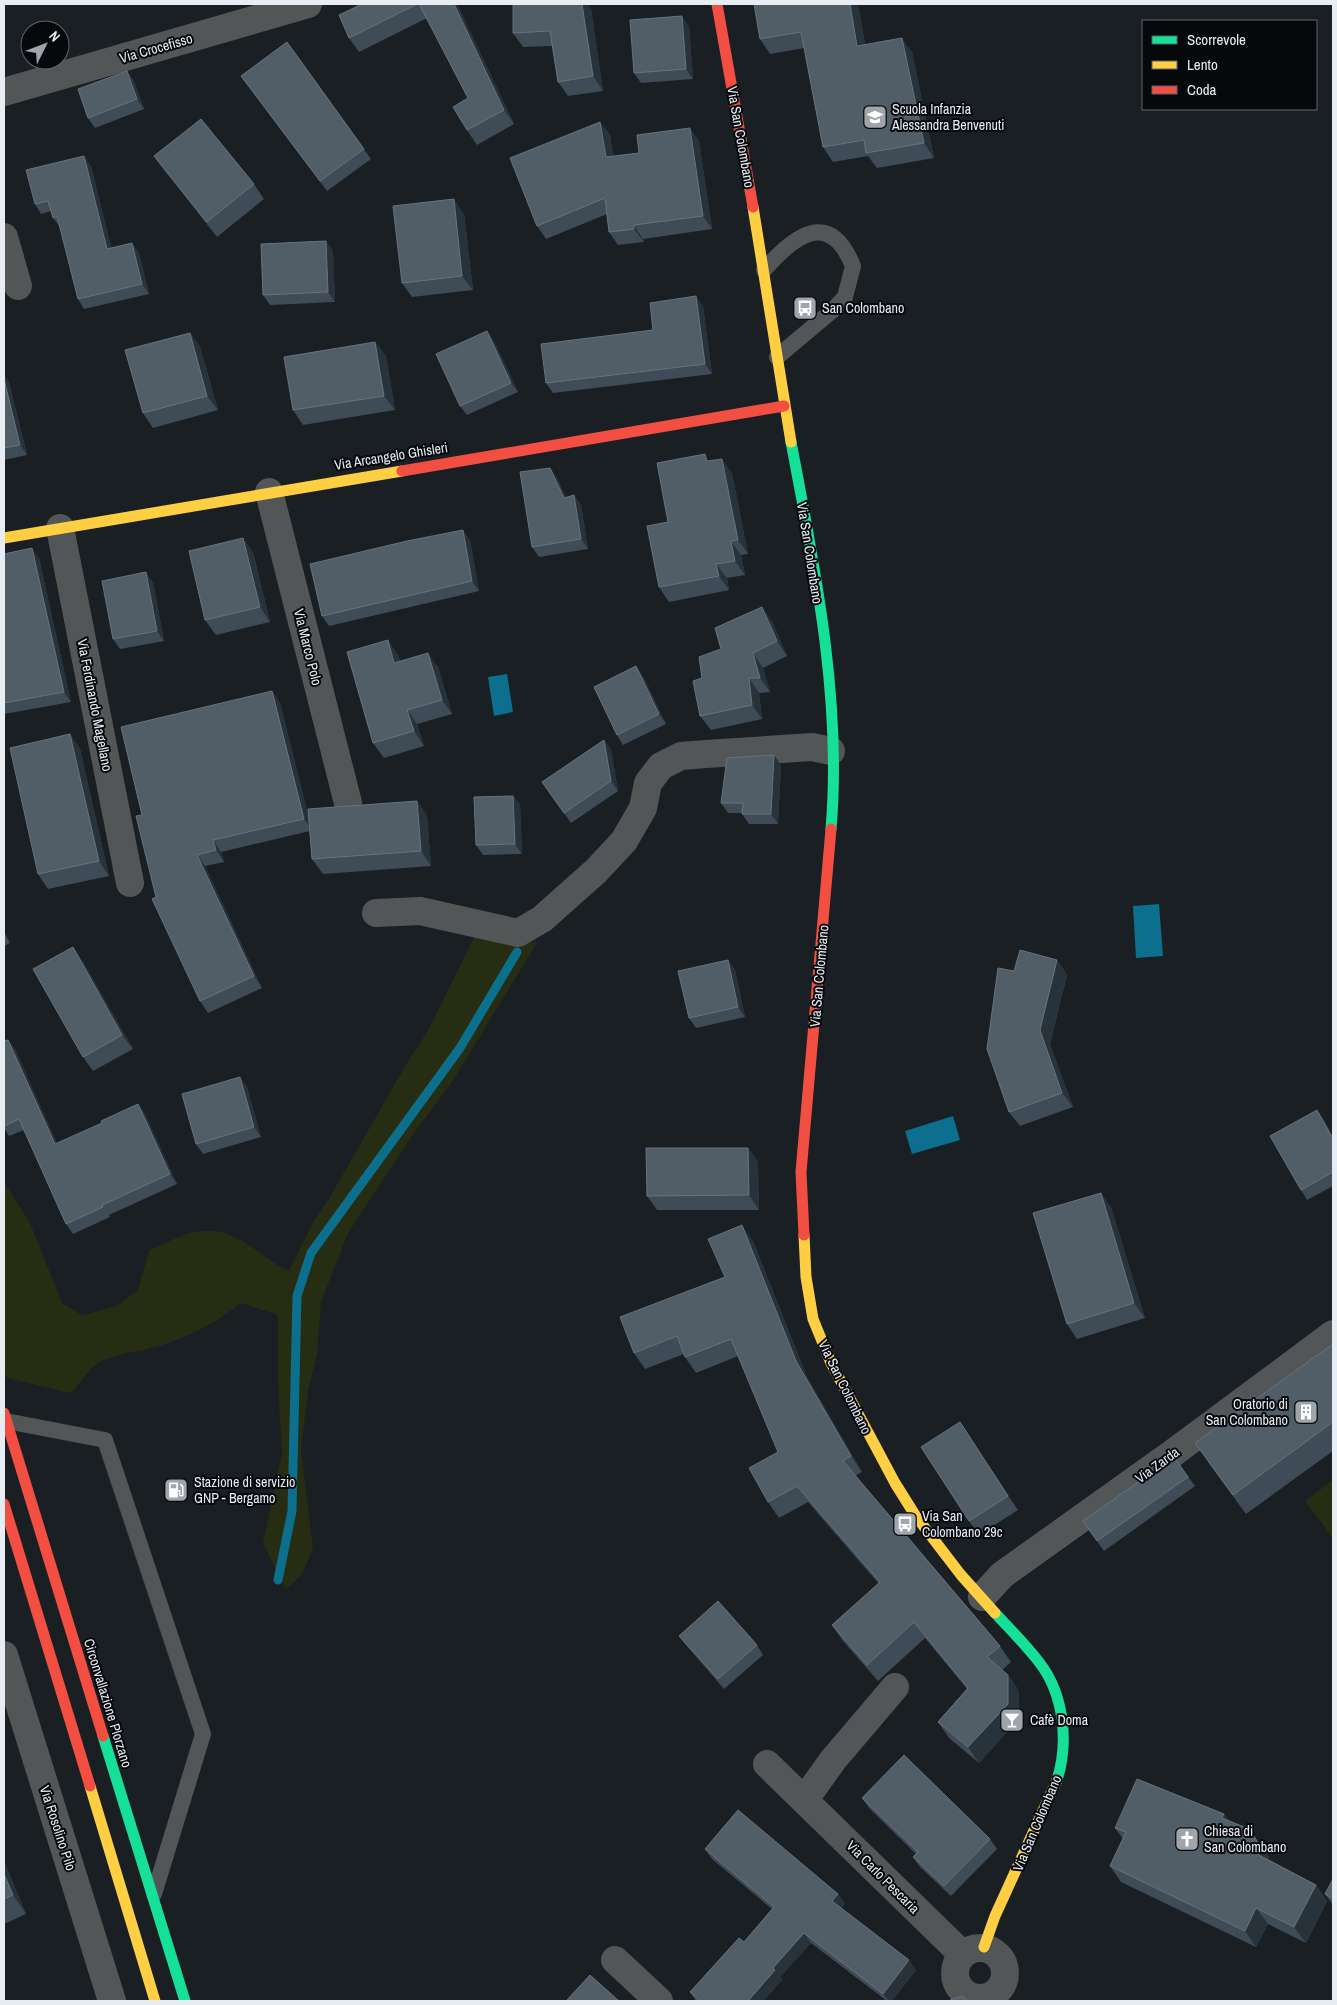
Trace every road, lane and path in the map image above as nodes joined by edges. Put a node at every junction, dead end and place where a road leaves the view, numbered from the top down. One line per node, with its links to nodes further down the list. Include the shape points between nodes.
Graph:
1 (308, 4): 3 (street, Via Crocefisso)
2 (716, 4): 5 (main road, Via San Colombano)
3 (4, 92)
4 (4, 237): 6 (street)
5 (764, 270): 7 (main road, Via San Colombano); 7 (lane, via 785,247 804,234 815,233 826,234 839,241 853,266 845,297)
6 (18, 286)
7 (777, 357): 8 (main road, Via San Colombano)
8 (784, 406): 9 (main road, Via Arcangelo Ghisleri); 12 (main road, Via San Colombano, via 810,544 829,683)
9 (269, 492): 10 (main road, Via Arcangelo Ghisleri); 13 (street, Via Marco Polo)
10 (60, 528): 11 (main road, Via Arcangelo Ghisleri); 14 (street, Via Ferdinando Magellano)
11 (4, 538)
12 (831, 751): 15 (street, via 812,747 681,756 661,766 648,783 643,808 624,841 542,919 518,933 420,911); 19 (main road, Via San Colombano, via 832,809 801,1172 806,1277 813,1319 865,1431 915,1515)
13 (348, 803)
14 (130, 883)
15 (376, 913)
16 (1333, 1334): 19 (street, Via Zarda, via 1002,1576)
17 (5, 1417): 24 (main road, Circonvallazione Plorzano); 24 (lane, via 105,1440 203,1734)
18 (4, 1504): 30 (main road)
19 (982, 1597): 25 (main road, Via San Colombano, via 1040,1663 1056,1694 1063,1721 1063,1747 1058,1778 995,1916)
20 (4, 1655): 29 (street, Via Rosolino Pilo)
21 (895, 1687): 23 (street, via 833,1760)
22 (768, 1764): 23 (street, Via Carlo Pescaria)
23 (805, 1799): 25 (street, Via Carlo Pescaria)
24 (153, 1898): 31 (main road, Circonvallazione Plorzano)
25 (973, 1951): 27 (street, via 954,1968); 28 (street, via 998,1954 1005,1968 1004,1983)
26 (615, 1960): 32 (street)
27 (948, 1993): 28 (street, via 980,1999)
28 (997, 1998)
29 (112, 2001)
30 (155, 2001)
31 (185, 2001)
32 (659, 2001)

